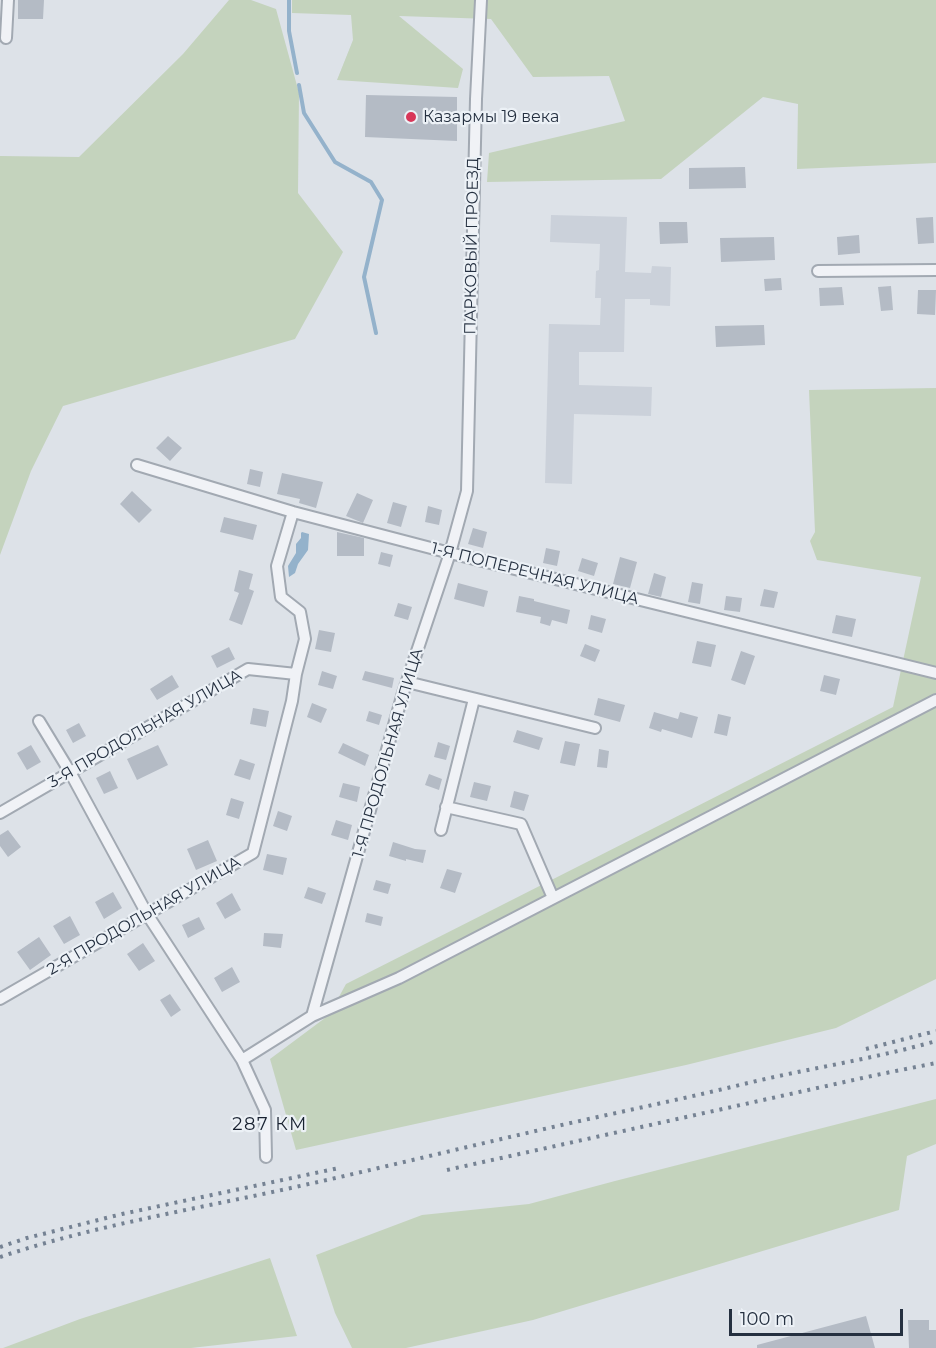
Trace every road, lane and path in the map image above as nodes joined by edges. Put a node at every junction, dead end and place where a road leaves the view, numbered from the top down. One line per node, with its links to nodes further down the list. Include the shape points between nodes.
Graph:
1 (8, 0): 3 (street)
2 (481, 0): 7 (street, ПАРКОВЫЙ ПРОЕЗД)
3 (6, 38)
4 (936, 270): 5 (street)
5 (818, 271)
6 (137, 465): 8 (street, 1-Я ПОПЕРЕЧНАЯ УЛИЦА)
7 (467, 491): 9 (street, 1-Я ПРОДОЛЬНАЯ УЛИЦА)
8 (293, 512): 9 (street, 1-Я ПОПЕРЕЧНАЯ УЛИЦА); 11 (street, 2-Я ПРОДОЛЬНАЯ УЛИЦА, via 277,566 281,597 300,612 305,639)
9 (450, 554): 10 (street, 1-Я ПОПЕРЕЧНАЯ УЛИЦА); 12 (street, 1-Я ПРОДОЛЬНАЯ УЛИЦА)
10 (936, 673)
11 (296, 674): 17 (street, 3-Я ПРОДОЛЬНАЯ УЛИЦА, via 248,669); 22 (street, 2-Я ПРОДОЛЬНАЯ УЛИЦА, via 253,853)
12 (406, 682): 13 (street); 24 (street, 1-Я ПРОДОЛЬНАЯ УЛИЦА)
13 (474, 699): 16 (street); 18 (street)
14 (936, 700): 21 (street)
15 (39, 721): 17 (street)
16 (595, 728)
17 (69, 772): 19 (street, 3-Я ПРОДОЛЬНАЯ УЛИЦА); 22 (street)
18 (446, 807): 20 (street); 21 (street, via 521,824)
19 (0, 813)
20 (441, 830)
21 (553, 898): 24 (street, via 399,978)
22 (147, 914): 23 (street, 2-Я ПРОДОЛЬНАЯ УЛИЦА); 25 (street)
23 (0, 999)
24 (312, 1016): 25 (street)
25 (242, 1060): 26 (street, via 265,1110)
26 (266, 1157)

